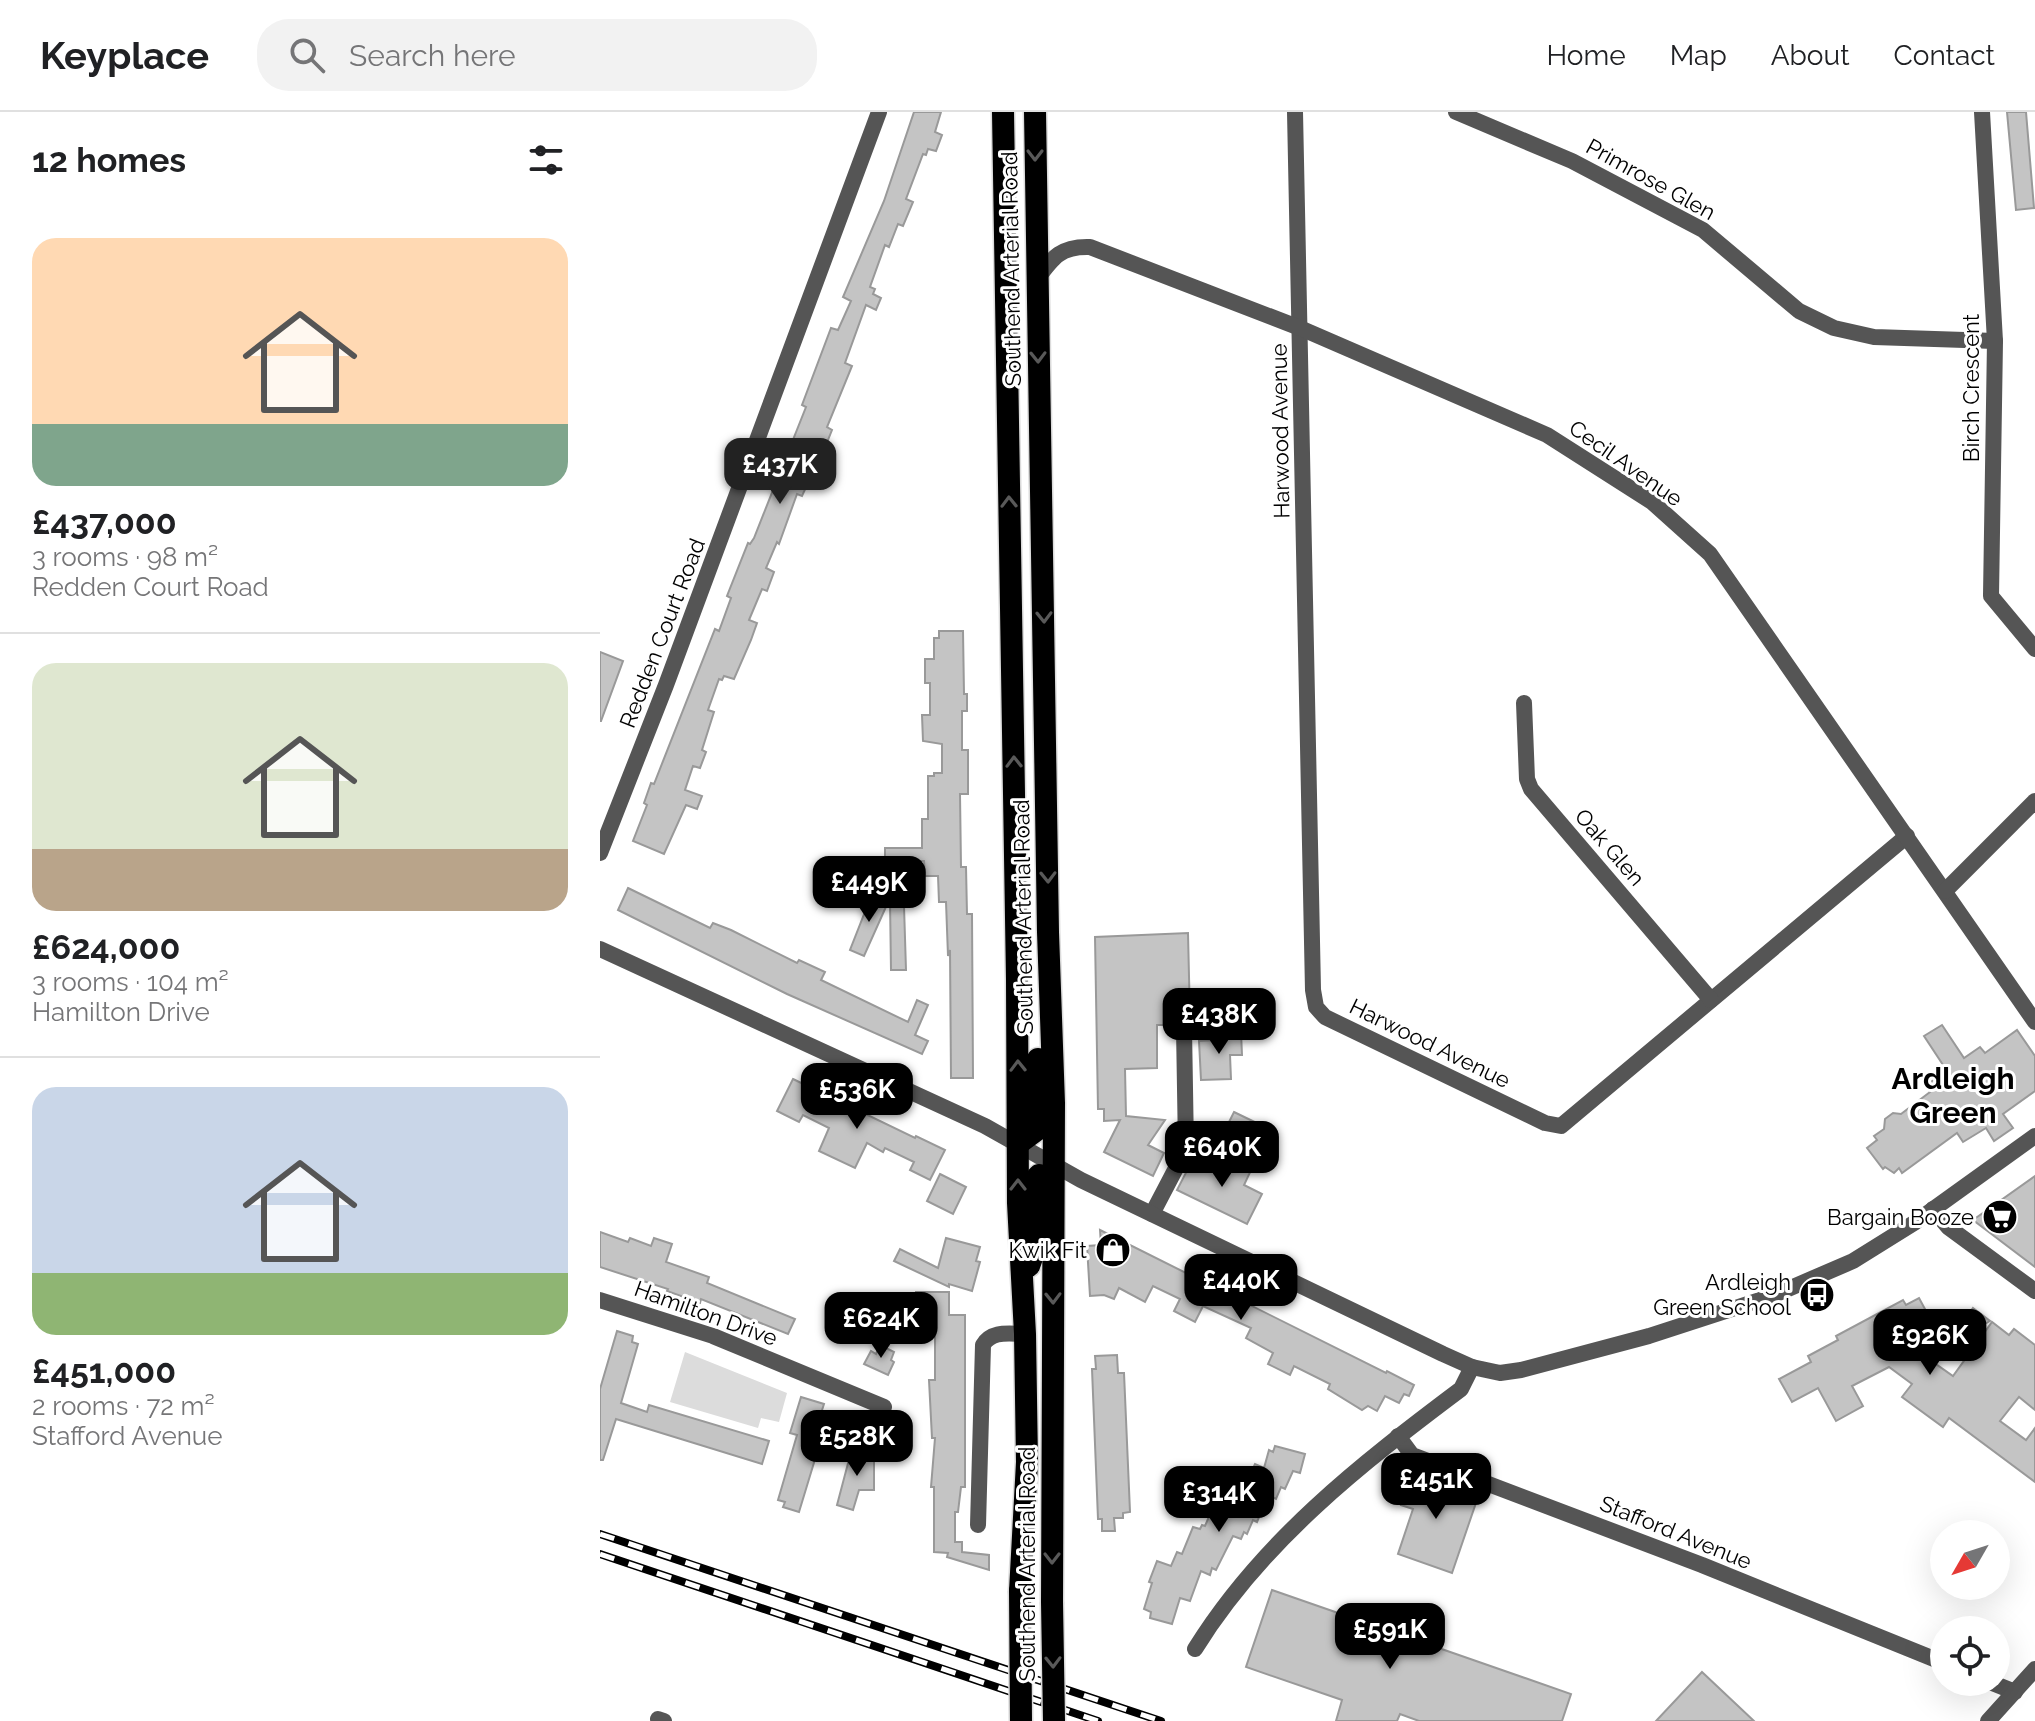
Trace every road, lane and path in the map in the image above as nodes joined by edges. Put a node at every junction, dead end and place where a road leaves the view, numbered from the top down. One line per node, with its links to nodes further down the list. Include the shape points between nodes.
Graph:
1 (879, 112): 14 (street, Redden Court Road)
2 (1003, 112): 22 (highway, Southend Arterial Road, one-way to 2)
3 (1035, 112): 7 (highway, Southend Arterial Road, one-way to 7)
4 (1295, 112): 8 (street)
5 (1456, 112): 9 (street, Primrose Glen, via 1572,161 1703,230 1799,311 1834,328 1874,337)
6 (1982, 112): 9 (street, Birch Crescent)
7 (1037, 279): 8 (street, Cecil Avenue, via 1054,257 1073,246 1090,247); 20 (highway, Southend Arterial Road, one-way to 20)
8 (1300, 328): 13 (street, Cecil Avenue, via 1547,435 1652,502 1710,554); 17 (street, Harwood Avenue, via 1316,1007 1325,1017 1561,1126)
9 (1995, 341): 10 (street, Birch Crescent, via 1991,596)
10 (2035, 649)
11 (1524, 703): 17 (street, Oak Glen, via 1531,789)
12 (2035, 801): 15 (street)
13 (1907, 836): 15 (street, Cecil Avenue); 17 (street, Harwood Avenue)
14 (600, 853)
15 (1945, 891): 18 (street, Cecil Avenue)
16 (600, 949): 22 (street)
17 (1711, 1000)
18 (2035, 1022)
19 (1184, 1028): 25 (street, via 1186,1149)
20 (1052, 1033): 22 (highway, via 1038,1052 1037,1130); 23 (highway, Southend Arterial Road)
21 (2035, 1136): 24 (street)
22 (1018, 1144): 23 (street); 26 (highway, Southend Arterial Road, one-way to 22)
23 (1052, 1164): 25 (street); 26 (highway, via 1037,1177 1035,1249); 41 (highway, Southend Arterial Road, one-way to 41, bridge)
24 (1933, 1209): 27 (street, via 1948,1227); 30 (street, via 1817,1279 1724,1313 1521,1370 1500,1373)
25 (1152, 1214): 30 (street)
26 (1022, 1282): 29 (highway, Southend Arterial Road)
27 (2035, 1291)
28 (600, 1300): 31 (street, Hamilton Drive, via 713,1336)
29 (1025, 1334): 33 (street, Southend Arterial Road, via 997,1334 983,1345); 40 (highway, Southend Arterial Road, bridge)
30 (1472, 1367): 32 (street, via 1461,1389)
31 (884, 1407)
32 (1398, 1436): 34 (street, via 1287,1534 1242,1583); 35 (street, Stafford Avenue, via 1412,1455)
33 (978, 1525)
34 (1195, 1649)
35 (1930, 1657)
36 (2035, 1669): 38 (street)
37 (2010, 1690): 38 (street)
38 (2015, 1692): 39 (street)
39 (1995, 1718)
40 (1021, 1721)
41 (1054, 1721)

